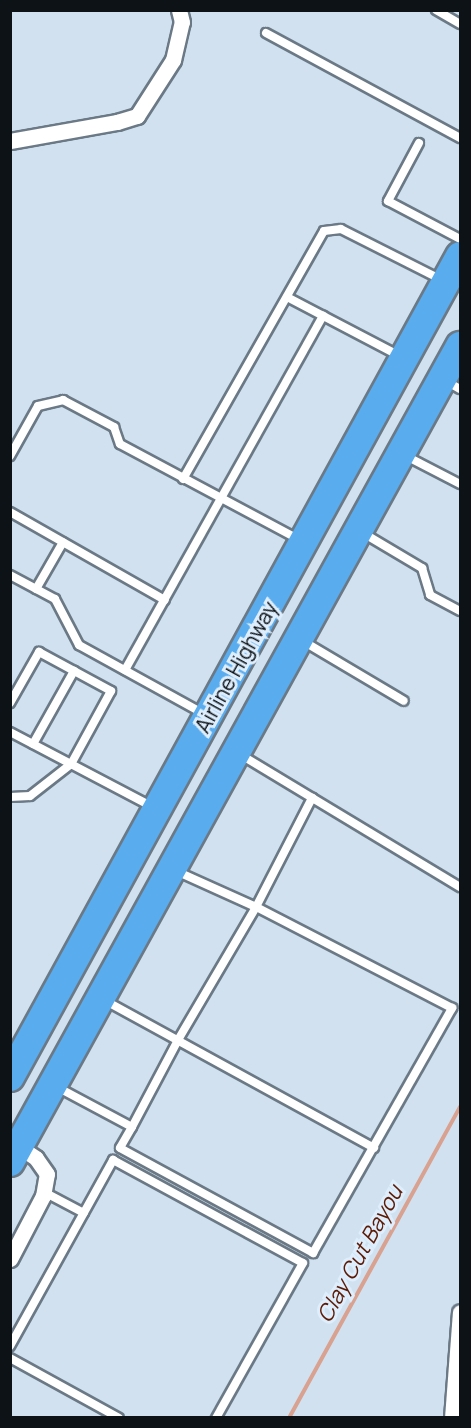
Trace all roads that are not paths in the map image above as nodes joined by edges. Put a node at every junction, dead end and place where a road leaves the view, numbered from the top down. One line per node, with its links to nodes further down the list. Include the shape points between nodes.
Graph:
1 (179, 10): 6 (street, via 182,22 173,60 137,116)
2 (436, 10): 3 (lane)
3 (460, 24)
4 (266, 33): 5 (lane)
5 (460, 138)
6 (10, 141)
7 (419, 143): 8 (lane, via 388,201)
8 (460, 239)
9 (460, 256): 10 (highway, Airline Highway)
10 (453, 286): 11 (lane, via 341,228 324,231); 14 (highway, Airline Highway)
11 (287, 297): 12 (lane); 18 (lane)
12 (323, 316): 14 (lane); 20 (lane)
13 (460, 346): 15 (highway, Airline Highway)
14 (405, 358): 24 (highway, Airline Highway)
15 (452, 384): 16 (highway, Airline Highway)
16 (402, 453): 19 (lane); 22 (highway, Airline Highway)
17 (10, 456): 18 (lane, via 38,406 63,400 114,427 120,444)
18 (183, 479): 20 (lane)
19 (460, 484)
20 (221, 496): 24 (lane); 28 (lane)
21 (10, 512): 23 (lane)
22 (359, 531): 25 (highway, Airline Highway); 29 (lane, via 422,568 430,595)
23 (63, 542): 27 (lane); 28 (lane)
24 (304, 542): 25 (highway); 35 (highway, Airline Highway)
25 (340, 566): 30 (highway, Airline Highway)
26 (10, 574): 27 (lane)
27 (36, 589): 31 (lane, via 55,599 79,645)
28 (165, 600): 31 (lane)
29 (460, 611)
30 (300, 638): 33 (lane); 38 (highway, Airline Highway)
31 (125, 670): 35 (lane)
32 (74, 671): 34 (lane, via 39,652); 37 (lane); 39 (lane, via 111,692)
33 (404, 701)
34 (10, 703)
35 (208, 716): 42 (highway, Airline Highway)
36 (10, 732): 37 (lane)
37 (33, 744): 39 (lane)
38 (236, 753): 41 (lane); 44 (highway, Airline Highway)
39 (71, 764): 40 (lane, via 30,796); 42 (lane)
40 (10, 797)
41 (312, 798): 45 (lane); 46 (lane)
42 (157, 810): 43 (highway, Airline Highway)
43 (137, 846): 44 (highway); 49 (highway, Airline Highway)
44 (172, 870): 46 (lane); 47 (highway, Airline Highway)
45 (460, 887)
46 (256, 907): 48 (lane); 52 (lane, via 452,1008)
47 (101, 998): 48 (lane); 50 (highway, Airline Highway)
48 (178, 1040): 51 (lane); 52 (lane)
49 (10, 1077)
50 (53, 1085): 51 (lane); 53 (highway, Airline Highway)
51 (132, 1127): 52 (lane, via 120,1148 313,1253)
52 (374, 1148)
53 (15, 1155): 54 (street, via 43,1165 47,1174)
54 (44, 1192): 55 (lane); 56 (street)
55 (84, 1213): 58 (lane); 61 (lane, via 113,1160 303,1263)
56 (10, 1259)
57 (460, 1312): 62 (street)
58 (10, 1346)
59 (10, 1358): 60 (lane)
60 (119, 1418)
61 (216, 1418)
62 (452, 1418)

